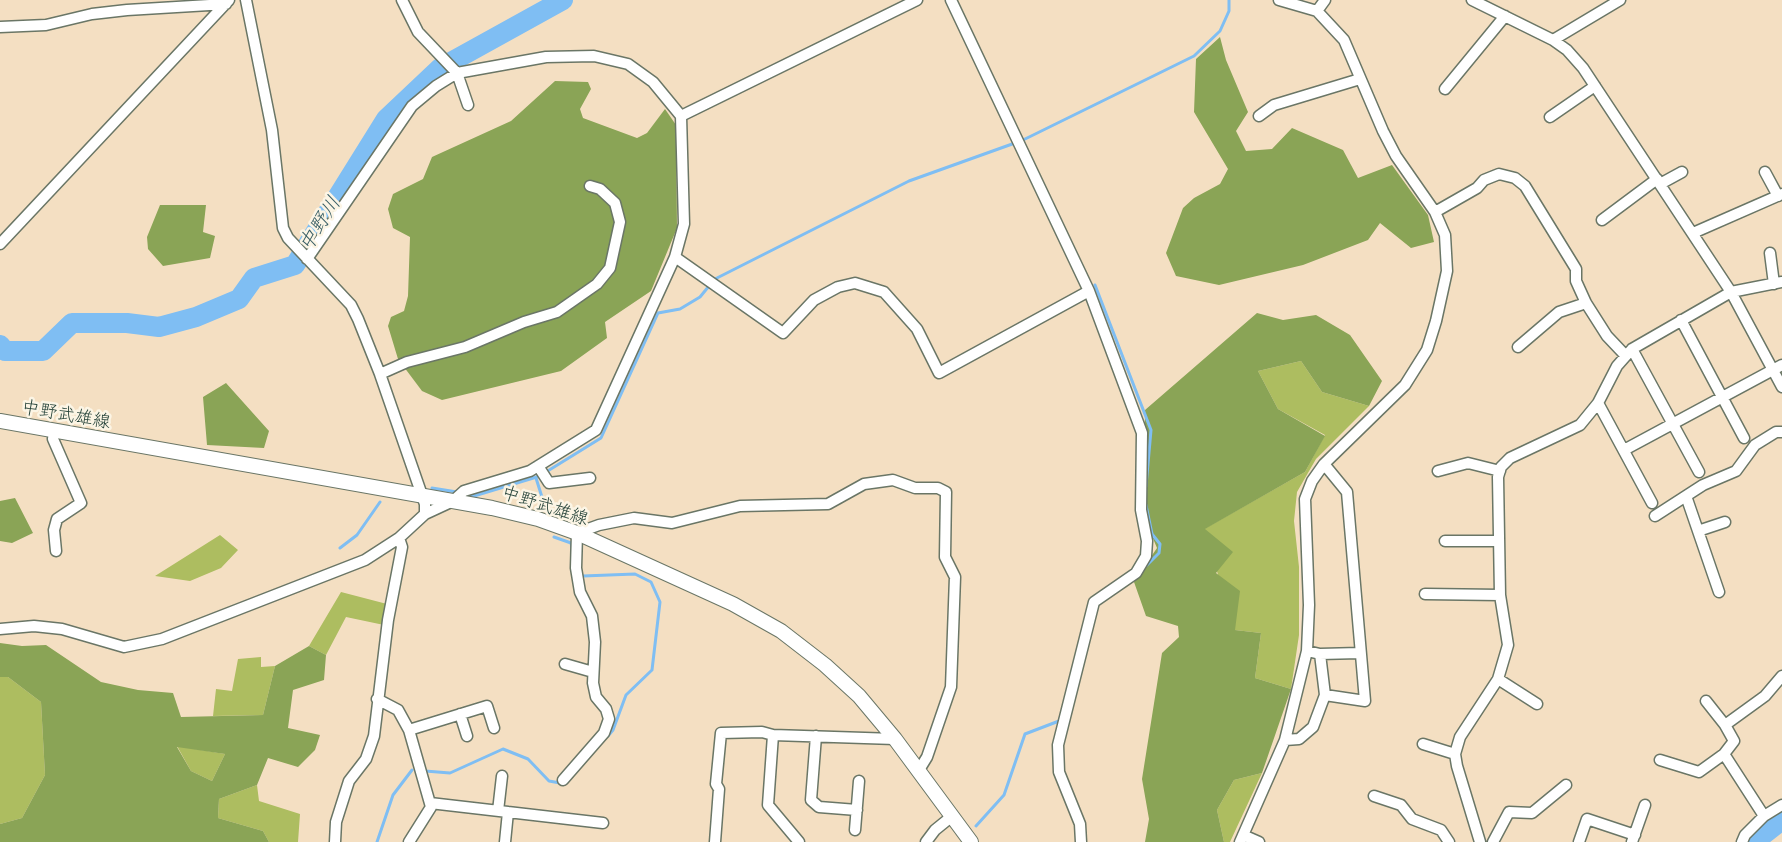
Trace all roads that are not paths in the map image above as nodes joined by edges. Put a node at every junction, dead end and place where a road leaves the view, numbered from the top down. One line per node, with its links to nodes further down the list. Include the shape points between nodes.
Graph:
1 (246, 0): 33 (street, via 272,130 283,228)
2 (402, 0): 14 (street, via 418,32)
3 (917, 0): 19 (street)
4 (951, 0): 35 (street)
5 (1279, 0): 10 (street)
6 (1325, 0): 10 (street)
7 (1472, 0): 11 (street)
8 (1620, 0): 13 (street)
9 (228, 2): 12 (street, via 102,13 46,25); 30 (street)
10 (1317, 11): 15 (street, via 1344,40)
11 (1504, 16): 13 (street); 17 (street)
12 (0, 27)
13 (1553, 40): 16 (street, via 1567,50)
14 (457, 73): 18 (street); 19 (street, via 546,57 594,56 628,64 653,82); 33 (street, via 412,106)
15 (1360, 79): 20 (street, via 1274,105); 27 (street, via 1396,156)
16 (1595, 86): 21 (street); 24 (street)
17 (1445, 89)
18 (468, 105)
19 (681, 116): 32 (street, via 684,224)
20 (1259, 116)
21 (1550, 117)
22 (1682, 172): 24 (street)
23 (1765, 172): 26 (street)
24 (1659, 181): 28 (street); 29 (street)
25 (590, 186): 42 (street, via 615,202 620,222 610,268 597,284 557,312)
26 (1780, 195): 29 (street)
27 (1435, 212): 37 (street, via 1484,180 1499,174 1515,178 1525,186 1576,269 1576,281); 52 (street, via 1445,235 1447,271 1427,350 1405,385)
28 (1602, 220)
29 (1693, 233): 36 (street)
30 (0, 244)
31 (1770, 254): 34 (street)
32 (675, 257): 35 (street, via 783,333 814,300 837,287 855,283 884,292 917,329 939,373); 53 (street, via 596,430)
33 (307, 259): 42 (street, via 351,305)
34 (1778, 283): 36 (street)
35 (1089, 291): 123 (street, via 1142,434 1141,510 1147,541 1146,556 1136,573 1093,606 1063,716 1059,772 1080,824)
36 (1731, 292): 38 (street); 41 (street)
37 (1586, 303): 39 (street, via 1559,312); 40 (street, via 1607,336)
38 (1681, 320): 40 (street); 44 (street)
39 (1518, 347)
40 (1629, 352): 45 (street); 47 (street)
41 (1777, 368): 43 (street); 44 (street)
42 (380, 374): 58 (street)
43 (1782, 387)
44 (1722, 396): 47 (street); 50 (street)
45 (1598, 403): 51 (street); 55 (street, via 1580,425 1510,458)
46 (0, 421): 48 (main road, 中野武雄線)
47 (1672, 423): 51 (street); 56 (street)
48 (54, 432): 58 (main road, 中野武雄線); 70 (street, via 53,439 81,503 57,519)
49 (1782, 432): 59 (street, via 1755,444 1736,471 1703,484)
50 (1744, 438)
51 (1624, 450): 61 (street)
52 (1324, 464): 75 (street, via 1305,499); 76 (street, via 1347,492)
53 (538, 466): 57 (street, via 549,483); 60 (street, via 465,491)
54 (1438, 471): 55 (street, via 1468,463)
55 (1500, 471): 69 (street)
56 (1699, 472)
57 (590, 478)
58 (421, 494): 60 (main road, 中野武雄線); 62 (street)
59 (1686, 496): 63 (street); 65 (street)
60 (453, 501): 62 (street); 66 (main road, 中野武雄線, via 538,519)
61 (1652, 503)
62 (425, 514): 67 (street)
63 (1656, 516)
64 (1725, 522): 65 (street)
65 (1698, 531): 71 (street)
66 (577, 533): 79 (street, via 576,568 580,592 592,616 595,642); 93 (main road, 中野武雄線, via 733,604 781,631 852,690); 99 (street, via 634,518 672,523 740,506 828,504 864,484 893,480 946,492 945,557 955,577 951,687)
67 (399, 538): 74 (street, via 324,578 141,645 113,645 53,628); 83 (street, via 402,547)
68 (1445, 541): 69 (street)
69 (1499, 541): 73 (street)
70 (56, 551)
71 (1719, 592)
72 (1425, 594): 73 (street)
73 (1500, 595): 81 (street, via 1508,645)
74 (0, 628)
75 (1307, 651): 77 (street); 94 (street)
76 (1359, 653): 77 (street); 82 (street, via 1365,701)
77 (1320, 654): 82 (street)
78 (565, 664): 79 (street)
79 (593, 672): 101 (street, via 596,697 609,720 604,733)
80 (1782, 676): 87 (street, via 1765,696)
81 (1498, 679): 85 (street); 96 (street, via 1460,737)
82 (1325, 695): 94 (street, via 1313,727 1299,739)
83 (377, 699): 89 (street, via 398,710); 116 (street, via 374,736 366,759 349,781)
84 (1706, 701): 87 (street)
85 (1538, 704)
86 (460, 714): 88 (street, via 487,706); 89 (street); 91 (street)
87 (1725, 725): 97 (street, via 1734,741)
88 (494, 728)
89 (409, 730): 105 (street)
90 (773, 735): 92 (street); 119 (street, via 721,734); 120 (street, via 768,805)
91 (467, 736)
92 (816, 736): 93 (street); 108 (street, via 812,800 819,807)
93 (896, 739): 99 (main road, 中野武雄線)
94 (1285, 740): 114 (street)
95 (1423, 744): 96 (street)
96 (1455, 754): 126 (street)
97 (1724, 754): 98 (street, via 1699,772); 110 (street)
98 (1660, 760)
99 (919, 770): 111 (main road, 中野武雄線)
100 (502, 776): 109 (street)
101 (563, 780)
102 (859, 781): 108 (street)
103 (1566, 785): 127 (street, via 1532,813 1509,812)
104 (1374, 796): 125 (street, via 1401,805 1412,819 1441,830)
105 (430, 803): 109 (street); 117 (street)
106 (1645, 805): 115 (street)
107 (1782, 805): 110 (street)
108 (857, 810): 113 (street)
109 (503, 811): 112 (street); 118 (street)
110 (1764, 816): 129 (street)
111 (951, 817): 121 (street); 122 (main road, 中野武雄線)
112 (603, 823)
113 (855, 830)
114 (1242, 838): 124 (street)
115 (1633, 838): 128 (street, via 1587,819)
116 (334, 842)
117 (409, 842)
118 (505, 842)
119 (715, 842)
120 (799, 842)
121 (926, 842)
122 (971, 842)
123 (1081, 842)
124 (1259, 842)
125 (1449, 842)
126 (1480, 842)
127 (1493, 842)
128 (1579, 842)
129 (1742, 842)

